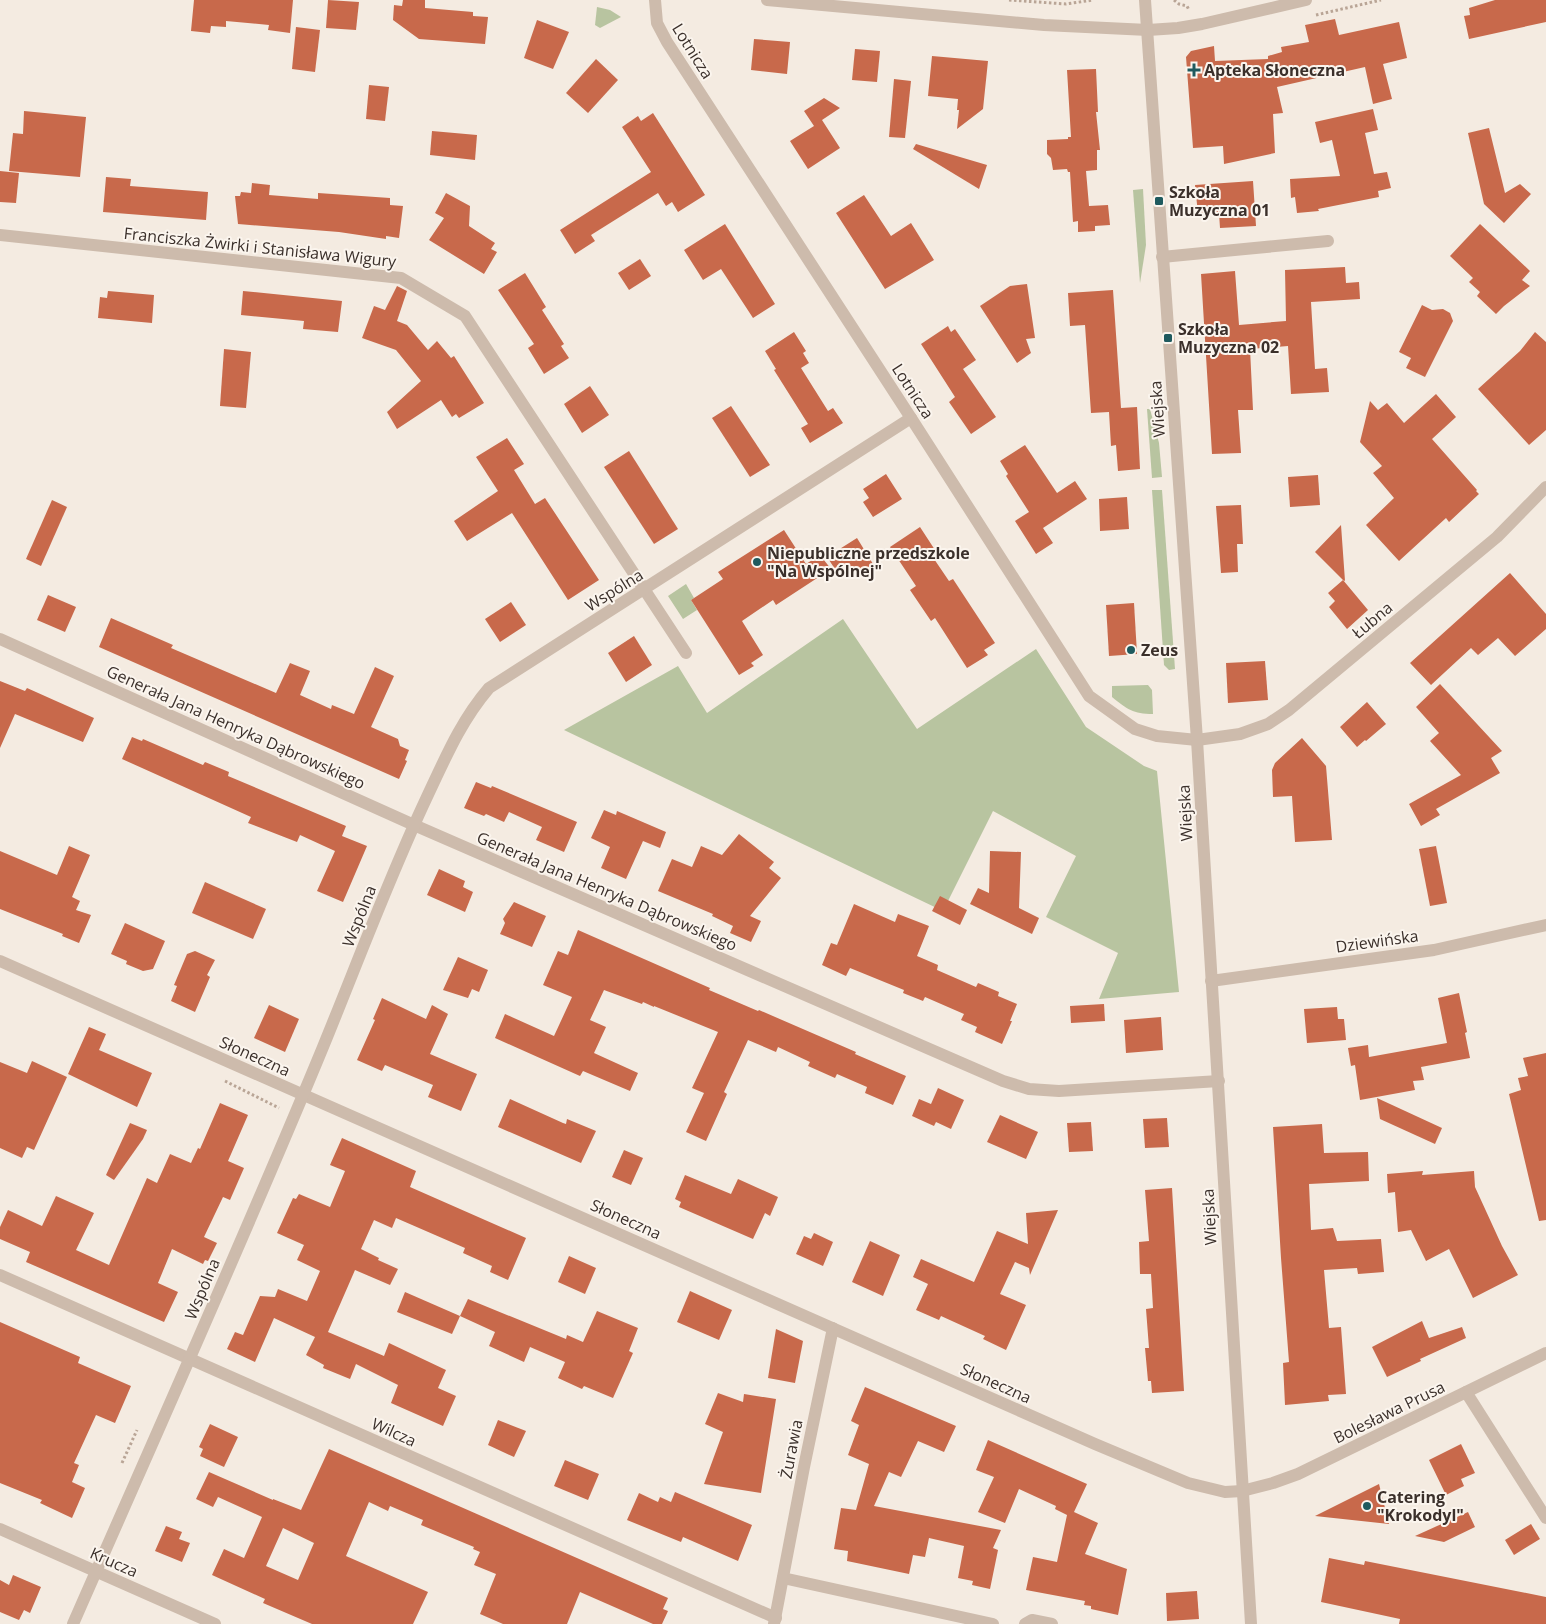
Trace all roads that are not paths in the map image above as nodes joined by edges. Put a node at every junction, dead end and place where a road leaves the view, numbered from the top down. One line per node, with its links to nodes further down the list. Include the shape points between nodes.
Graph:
1 (655, 0): 9 (street, Lotnicza, via 657,23 667,42)
2 (768, 0): 5 (street, via 1044,25)
3 (1145, 0): 5 (street, Wiejska)
4 (1306, 0): 5 (street, via 1202,24)
5 (1148, 30): 8 (street, Wiejska)
6 (0, 235): 11 (street, Franciszka Żwirki i Stanisława Wigury, via 401,278 465,316)
7 (1328, 241): 8 (street)
8 (1162, 257): 14 (street, Wiejska)
9 (911, 418): 11 (street, Wspólna); 14 (street, Lotnicza, via 1088,696 1135,729 1157,736)
10 (1546, 487): 14 (street, Łubna, via 1498,537 1289,710 1268,724 1240,734)
11 (645, 589): 13 (street, Franciszka Żwirki i Stanisława Wigury); 15 (street, Wspólna, via 489,688 460,727)
12 (0, 639): 15 (street, Generała Jana Henryka Dąbrowskiego)
13 (686, 653)
14 (1197, 740): 18 (street, Wiejska)
15 (414, 825): 19 (street, Generała Jana Henryka Dąbrowskiego, via 994,1077 1029,1089 1059,1092); 20 (street, Wspólna)
16 (1546, 925): 18 (street, Dziewińska, via 1434,950)
17 (0, 961): 20 (street, Słoneczna)
18 (1211, 981): 19 (street, Wiejska)
19 (1218, 1081): 26 (street, Wiejska)
20 (303, 1094): 22 (street, Słoneczna); 24 (street, Wspólna)
21 (0, 1275): 24 (street, Wilcza)
22 (833, 1328): 26 (street, Słoneczna, via 1166,1475 1225,1492); 30 (street, Żurawia)
23 (1546, 1353): 25 (street, Bolesława Prusa)
24 (190, 1359): 29 (street, Wspólna); 31 (street, Wilcza)
25 (1466, 1392): 26 (street, Bolesława Prusa, via 1298,1474); 27 (street)
26 (1242, 1491): 37 (street, Wiejska)
27 (1546, 1518)
28 (0, 1529): 29 (street, Krucza)
29 (96, 1571): 32 (street, Wspólna); 33 (street, Krucza)
30 (783, 1578): 31 (street, Żurawia); 34 (street)
31 (775, 1621)
32 (73, 1624)
33 (215, 1624)
34 (993, 1624)
35 (1025, 1624): 36 (street, via 1032,1620)
36 (1052, 1624)
37 (1251, 1624)

